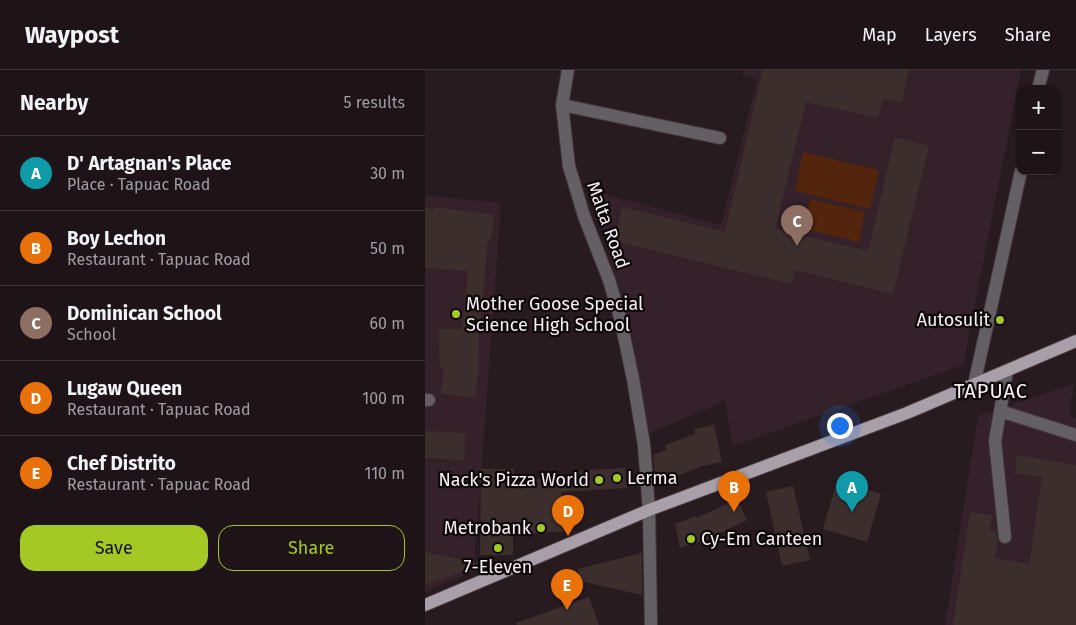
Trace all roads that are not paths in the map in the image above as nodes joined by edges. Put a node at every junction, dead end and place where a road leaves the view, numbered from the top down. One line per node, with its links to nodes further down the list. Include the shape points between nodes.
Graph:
1 (568, 70): 4 (street, Malta Road)
2 (1043, 70): 3 (street)
3 (1040, 85)
4 (562, 105): 5 (street); 12 (street, Malta Road, via 569,166 583,216 620,317 644,445)
5 (719, 138)
6 (1020, 175): 9 (street)
7 (1076, 342): 8 (main road)
8 (1007, 371): 9 (main road); 10 (street)
9 (974, 385): 12 (main road)
10 (1000, 411): 11 (street); 13 (street, via 995,442)
11 (1076, 435)
12 (649, 510): 14 (main road); 15 (street, Malta Road)
13 (1005, 537)
14 (425, 605)
15 (651, 625)

